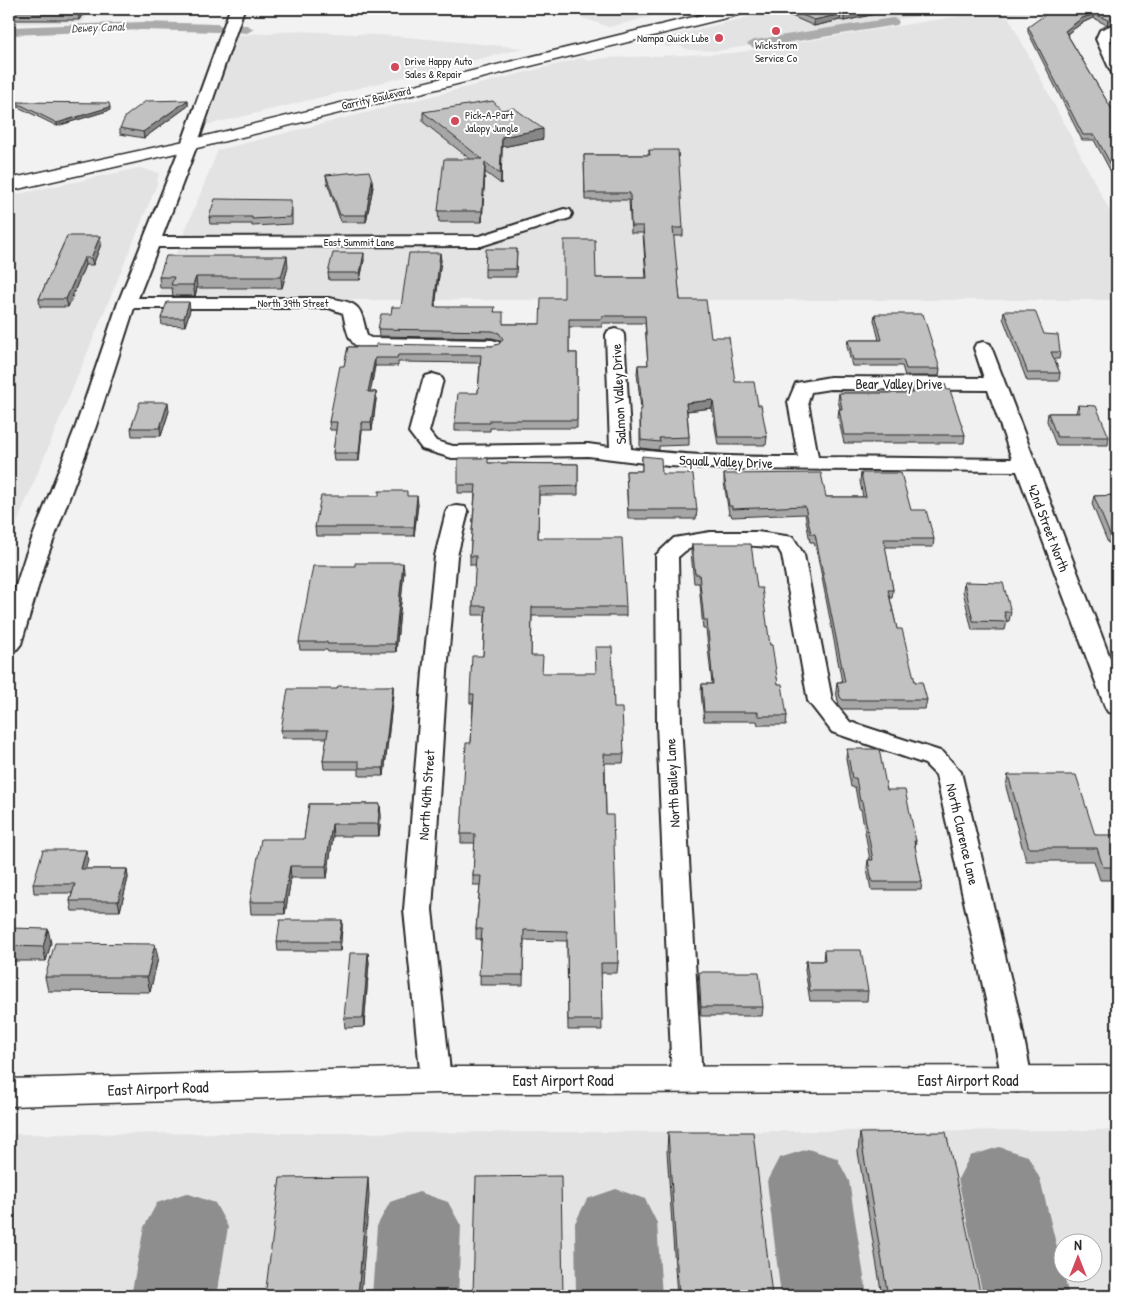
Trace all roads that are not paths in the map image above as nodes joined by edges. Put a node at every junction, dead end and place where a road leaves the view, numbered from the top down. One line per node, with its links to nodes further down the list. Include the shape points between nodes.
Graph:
1 (236, 9): 6 (street)
2 (744, 9): 3 (main road, Garrity Boulevard)
3 (709, 12): 6 (main road, Garrity Boulevard)
4 (1117, 27): 5 (street, via 1105,33 1103,40)
5 (1117, 70)
6 (189, 144): 7 (main road, Garrity Boulevard); 9 (street)
7 (9, 185)
8 (564, 214): 9 (street, East Summit Lane, via 481,242)
9 (150, 242): 10 (street)
10 (127, 303): 12 (street, North 39th Street, via 329,303 352,311 358,338 366,344); 21 (street, via 86,426 36,557)
11 (615, 335): 16 (street, Salmon Valley Drive)
12 (492, 346)
13 (983, 348): 15 (street, 42nd Street North)
14 (433, 380): 16 (street, Squall Valley Drive, via 419,432 429,446 452,452 588,450)
15 (995, 384): 17 (street, Bear Valley Drive, via 830,383 803,387 798,402); 18 (street, 42nd Street North)
16 (621, 453): 17 (street, Squall Valley Drive, via 670,460)
17 (809, 463): 18 (street, Squall Valley Drive)
18 (1025, 464): 22 (street, 42nd Street North)
19 (457, 512): 24 (street, North 40th Street, via 446,556 418,910)
20 (732, 538): 25 (street, North Bailey Lane, via 682,543 667,556 669,724); 26 (street, North Clarence Lane, via 785,542 793,556 820,701 841,727 934,758 948,772)
21 (9, 644)
22 (1117, 707)
23 (1117, 1079): 26 (main road, East Airport Road)
24 (436, 1080): 25 (main road, East Airport Road); 27 (main road, East Airport Road)
25 (688, 1080): 26 (main road, East Airport Road)
26 (1017, 1080)
27 (9, 1093)

